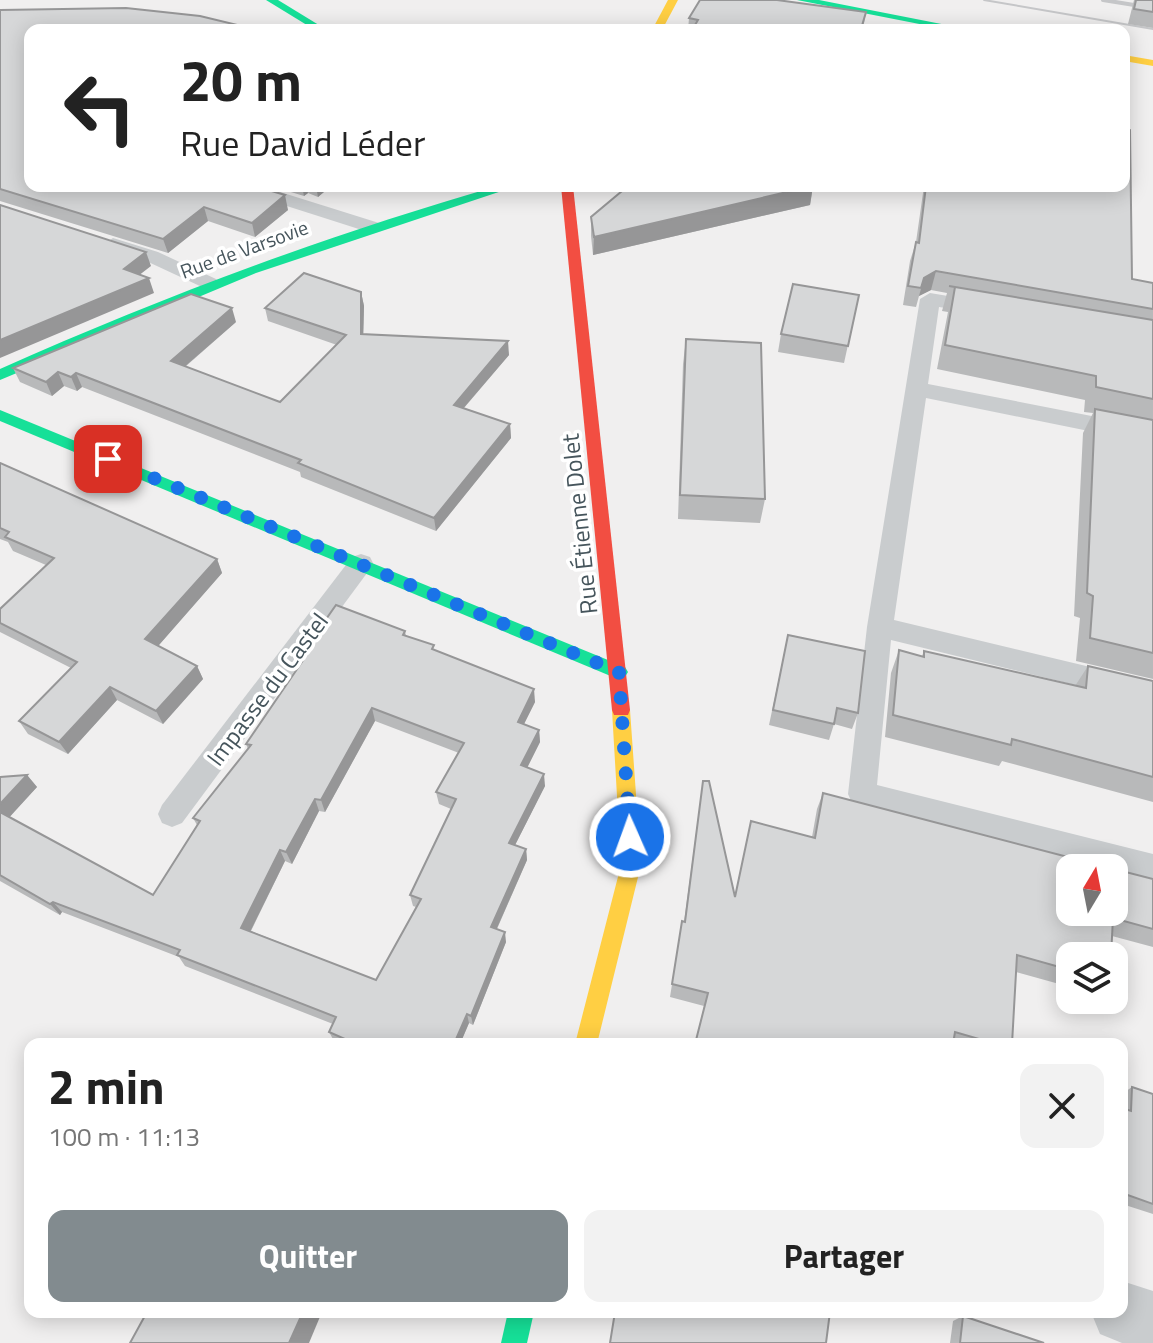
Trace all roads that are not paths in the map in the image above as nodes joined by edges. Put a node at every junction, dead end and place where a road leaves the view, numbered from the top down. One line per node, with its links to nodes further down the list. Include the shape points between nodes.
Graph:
1 (271, 0): 4 (street)
2 (673, 0): 5 (street)
3 (802, 0): 6 (street)
4 (312, 24)
5 (660, 24)
6 (934, 24)
7 (1130, 59): 8 (street)
8 (1153, 63)
9 (262, 192): 12 (lane)
10 (491, 192): 12 (street, Rue de Varsovie)
11 (568, 192): 22 (street, Rue Étienne Dolet)
12 (372, 227): 14 (street, Rue de Varsovie)
13 (92, 237): 14 (lane)
14 (209, 283): 16 (street, Rue de Varsovie)
15 (1004, 312): 17 (lane, via 930,299)
16 (0, 375)
17 (917, 389): 19 (lane); 21 (lane)
18 (0, 415): 20 (street)
19 (1153, 436)
20 (361, 563): 22 (street); 24 (lane, Impasse du Castel)
21 (880, 627): 23 (lane); 25 (lane, via 862,794)
22 (619, 672): 26 (street, Rue Étienne Dolet, via 631,865)
23 (1153, 693)
24 (172, 814)
25 (1153, 867)
26 (588, 1038)
27 (1128, 1314): 29 (street)
28 (520, 1318): 30 (street)
29 (1153, 1322)
30 (514, 1343)

